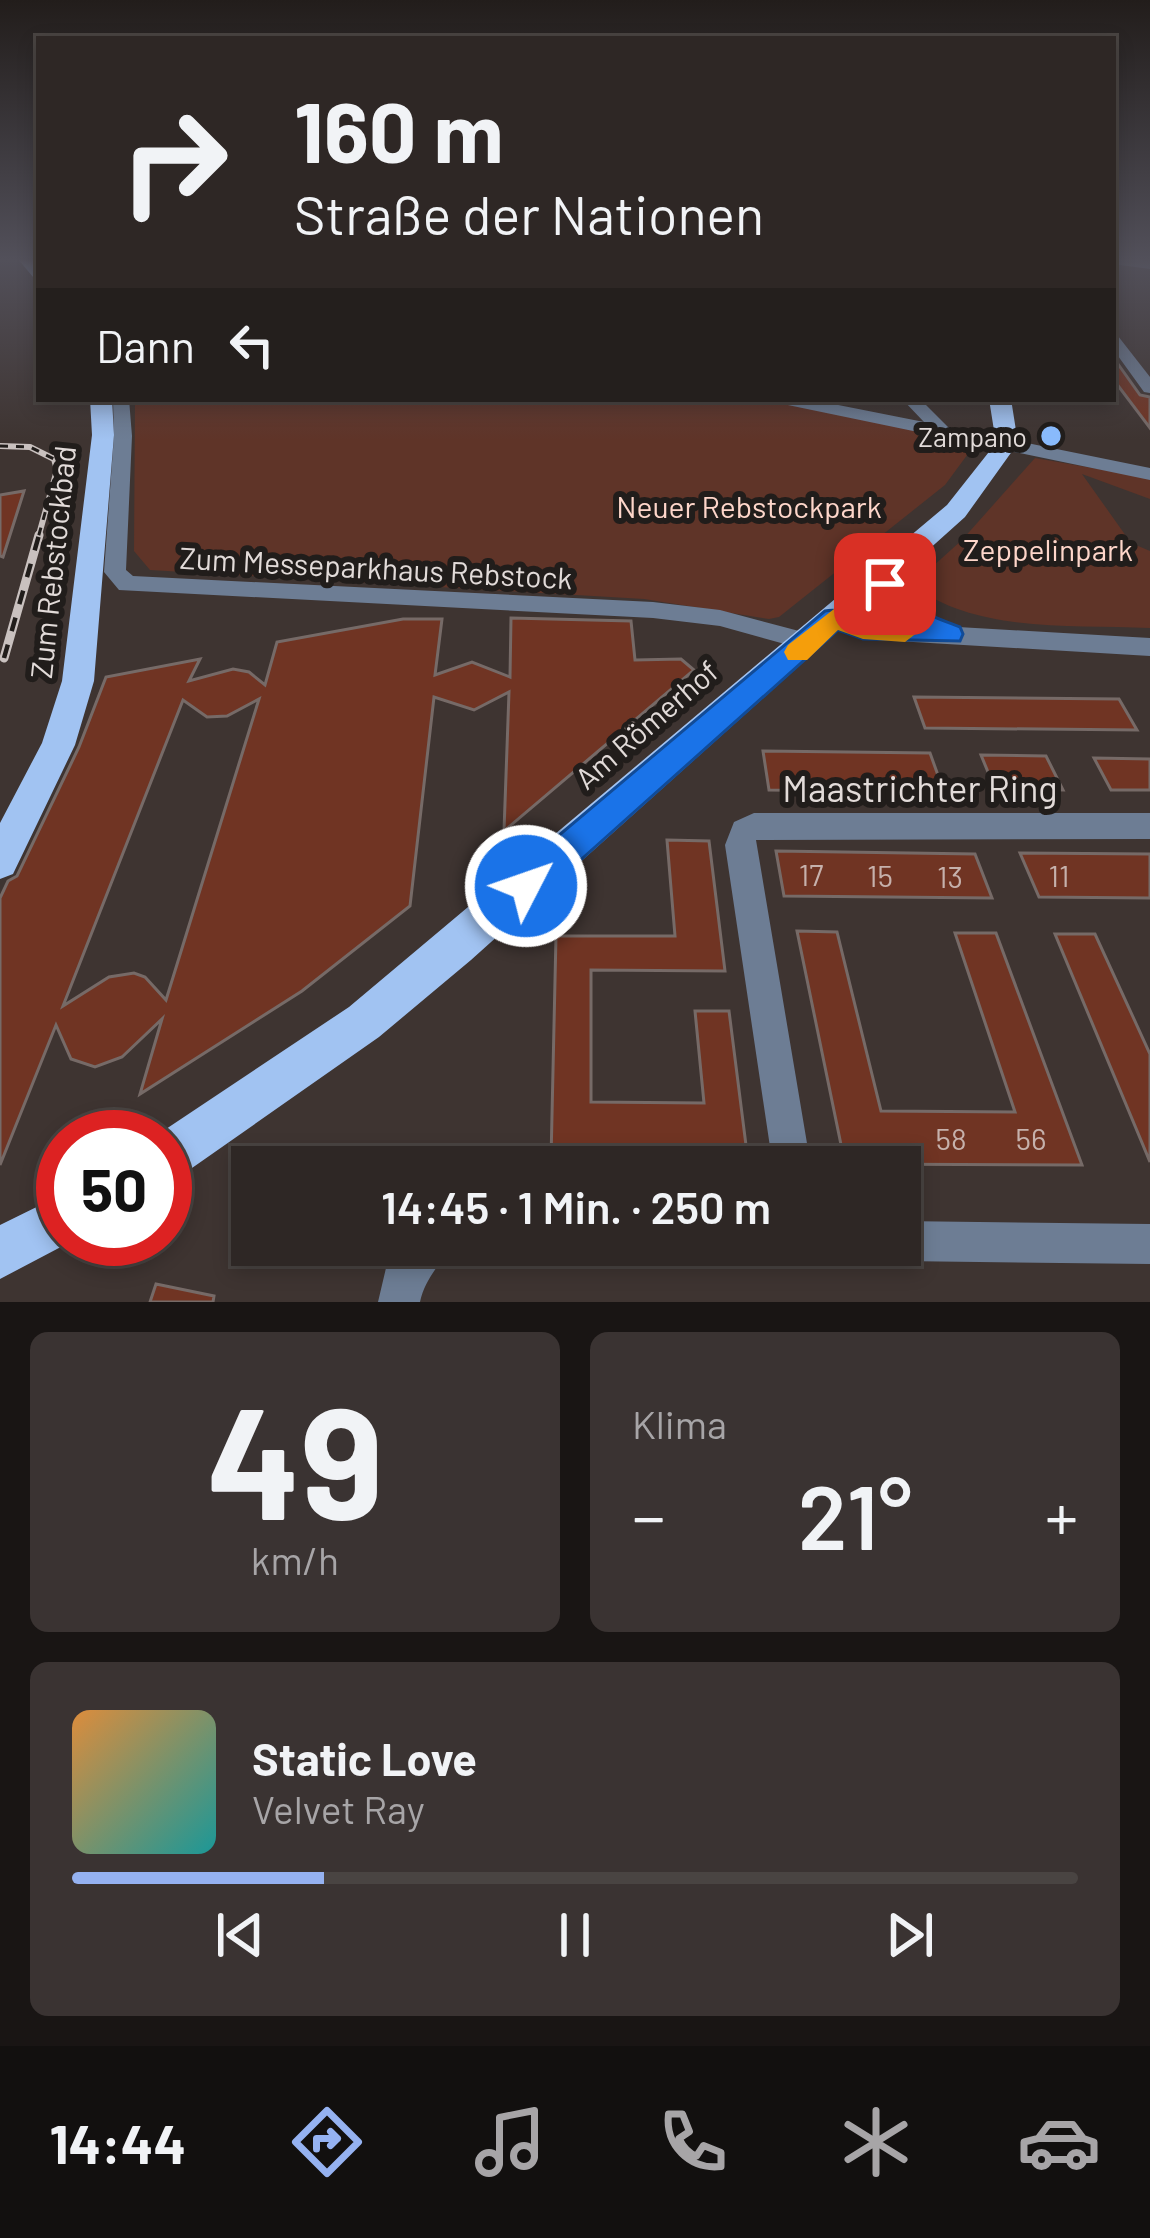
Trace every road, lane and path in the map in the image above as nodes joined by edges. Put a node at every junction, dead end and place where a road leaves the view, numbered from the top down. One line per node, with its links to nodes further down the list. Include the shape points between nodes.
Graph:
1 (1116, 343): 2 (street)
2 (1150, 388)
3 (101, 402): 18 (main road, Zum Rebstockbad, via 78,681 58,745)
4 (121, 402): 14 (street, Zum Messeparkhaus Rebstock, via 115,572 128,584 653,610)
5 (796, 402): 8 (street)
6 (913, 402): 8 (street)
7 (1000, 402): 9 (main road)
8 (940, 429): 9 (street)
9 (1007, 443): 10 (street); 13 (main road, Am Römerhof, via 956,511)
10 (1104, 464): 11 (street); 12 (street)
11 (1150, 474)
12 (1150, 490)
13 (883, 574): 14 (main road, Am Römerhof); 15 (street, via 899,610)
14 (822, 630): 15 (street, Zum Messeparkhaus Rebstock); 19 (main road, Am Römerhof, via 364,1022)
15 (950, 634): 16 (street, Zum Messeparkhaus Rebstock)
16 (1150, 646)
17 (1150, 826): 20 (street, Maastrichter Ring, via 744,832)
18 (0, 861)
19 (192, 1140)
20 (789, 1146)
21 (36, 1233): 24 (main road)
22 (921, 1242): 23 (street)
23 (1149, 1247)
24 (0, 1252)
25 (409, 1266): 26 (street)
26 (399, 1302)

